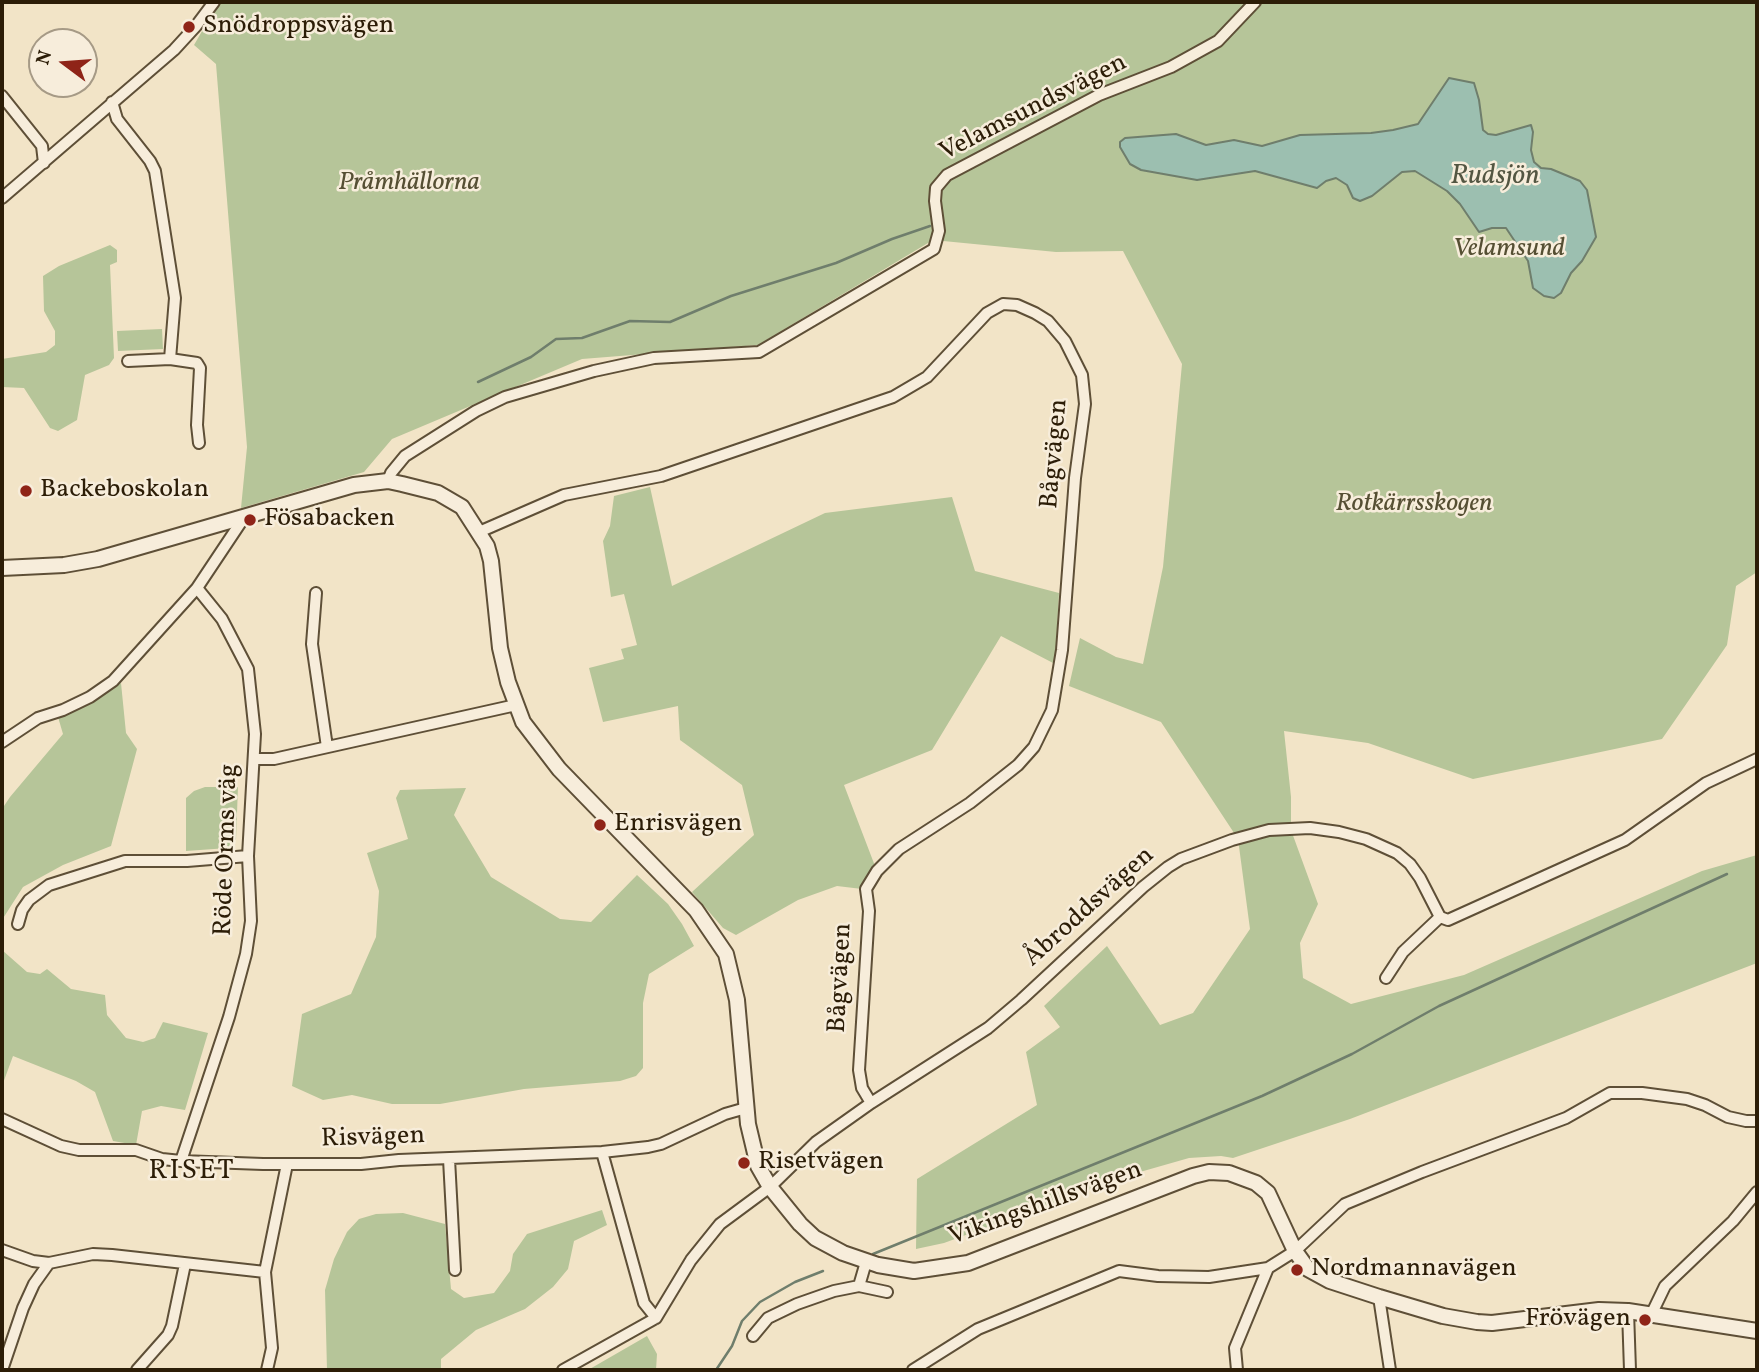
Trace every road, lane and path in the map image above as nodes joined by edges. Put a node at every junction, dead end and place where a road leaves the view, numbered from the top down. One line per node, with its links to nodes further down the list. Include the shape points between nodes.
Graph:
1 (214, 2): 4 (street, via 174,50)
2 (1255, 2): 10 (street, Velamsundsvägen, via 1218,41 1099,95 947,175 936,188 939,231 934,249 760,352 654,359 505,397 405,456)
3 (2, 96): 5 (street, via 41,146)
4 (112, 102): 5 (street); 7 (street, via 117,119 155,171 175,298)
5 (44, 163): 6 (street)
6 (2, 198)
7 (170, 359): 8 (street); 9 (street, via 197,363 200,368)
8 (128, 360)
9 (199, 443)
10 (388, 481): 11 (street, Vikingshillsvägen, via 354,485); 12 (street, Vikingshillsvägen, via 449,499)
11 (243, 519): 13 (street, Vikingshillsvägen, via 98,559); 14 (street)
12 (480, 532): 16 (street, Vikingshillsvägen, via 491,561 500,648); 25 (street, Bågvägen, via 565,495 661,476 901,394 927,377 995,307 1009,303 1028,309 1048,321 1065,341 1082,375 1085,404 1062,650 1052,710 1034,747 1018,765 899,849 866,889 869,911 859,1070)
13 (2, 568)
14 (197, 588): 17 (street, via 113,681 72,706 38,718); 19 (street, Röde Orms väg, via 222,619 248,669)
15 (316, 593): 18 (street, via 312,644)
16 (516, 705): 18 (street); 26 (street, Vikingshillsvägen, via 530,734 559,769 696,910 726,954 737,1000)
17 (2, 743)
18 (327, 747): 19 (street)
19 (255, 759): 21 (street, Röde Orms väg)
20 (1757, 759): 22 (street, via 1706,783 1625,840 1448,920)
21 (248, 856): 23 (street, via 113,864 49,885 29,900); 31 (street, Röde Orms väg, via 250,936 229,1017)
22 (1440, 917): 24 (street, via 1403,952); 25 (street, Åbroddsvägen, via 1410,864 1366,839 1310,828 1269,830 1232,840 1168,867 988,1028)
23 (18, 924)
24 (1385, 978)
25 (871, 1103): 33 (street, Åbroddsvägen, via 816,1142)
26 (746, 1108): 29 (street, Risvägen, via 662,1144); 33 (street, Vikingshillsvägen, via 758,1166)
27 (2, 1119): 31 (street, Risvägen, via 70,1148 136,1150)
28 (1757, 1121): 36 (street, via 1728,1117 1687,1099 1610,1093 1566,1118 1345,1204)
29 (602, 1152): 30 (street, Risvägen); 48 (street, via 644,1303)
30 (449, 1159): 32 (street, Risvägen); 41 (street)
31 (181, 1161): 32 (street, Risvägen)
32 (287, 1164): 42 (street)
33 (770, 1187): 37 (street, Vikingshillsvägen, via 815,1238); 48 (street, Åbroddsvägen, via 704,1240)
34 (1757, 1192): 47 (street, via 1665,1286)
35 (2, 1250): 38 (street)
36 (1294, 1251): 37 (street, Vikingshillsvägen, via 1268,1193 1237,1175 1209,1172 968,1263 914,1270); 40 (street); 45 (street, Vikingshillsvägen, via 1319,1276)
37 (866, 1262): 43 (street)
38 (49, 1263): 39 (street, via 93,1254); 51 (street, via 23,1308)
39 (185, 1265): 42 (street); 52 (street, via 172,1326)
40 (1268, 1268): 55 (street, via 1209,1277 1119,1271 978,1329); 56 (street, via 1235,1348)
41 (455, 1270)
42 (265, 1272): 53 (street, via 272,1348)
43 (859, 1286): 44 (street); 50 (street, via 797,1304 768,1318)
44 (887, 1292)
45 (1379, 1297): 46 (street, Vikingshillsvägen, via 1443,1316 1492,1323 1599,1310); 57 (street)
46 (1628, 1311): 47 (street, Vikingshillsvägen); 58 (street)
47 (1652, 1313): 49 (street, Vikingshillsvägen)
48 (656, 1318): 54 (street)
49 (1757, 1331)
50 (752, 1336)
51 (2, 1370)
52 (137, 1370)
53 (267, 1370)
54 (563, 1370)
55 (913, 1370)
56 (1237, 1370)
57 (1390, 1370)
58 (1630, 1370)

